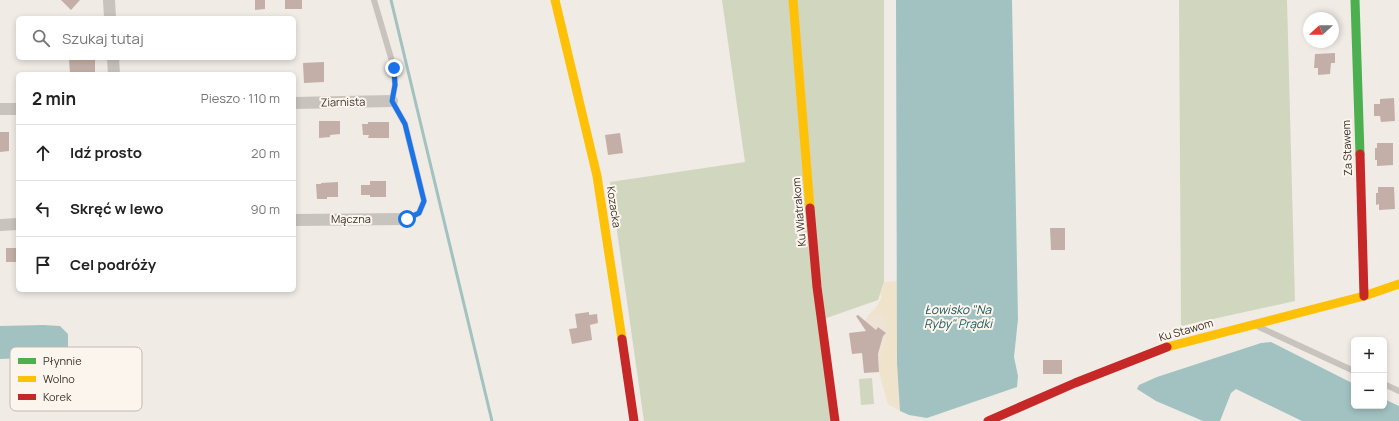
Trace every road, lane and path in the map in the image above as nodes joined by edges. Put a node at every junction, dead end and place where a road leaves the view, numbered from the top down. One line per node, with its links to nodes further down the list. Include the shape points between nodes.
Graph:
1 (109, 0): 6 (street)
2 (374, 0): 9 (lane, via 394,68 395,85)
3 (555, 0): 23 (street, Kozacka, via 597,176)
4 (793, 0): 24 (street, Ku Wiatrakom, via 817,287)
5 (1355, 0): 18 (street, Za Stawem)
6 (110, 16)
7 (113, 60): 8 (street)
8 (114, 72)
9 (392, 101): 10 (street, Ziarnista); 13 (lane, via 405,124 424,201 419,213)
10 (296, 103)
11 (16, 108): 12 (street)
12 (0, 109)
13 (407, 219): 14 (street, Mączna)
14 (296, 220)
15 (16, 224): 16 (street)
16 (0, 225)
17 (1399, 284): 18 (street, Ku Stawom)
18 (1364, 296): 19 (street, Ku Stawom)
19 (1253, 324): 20 (lane); 25 (street, Ku Stawom, via 1170,346)
20 (1351, 370)
21 (1387, 385): 22 (lane)
22 (1399, 391)
23 (634, 421)
24 (835, 421)
25 (988, 421)

